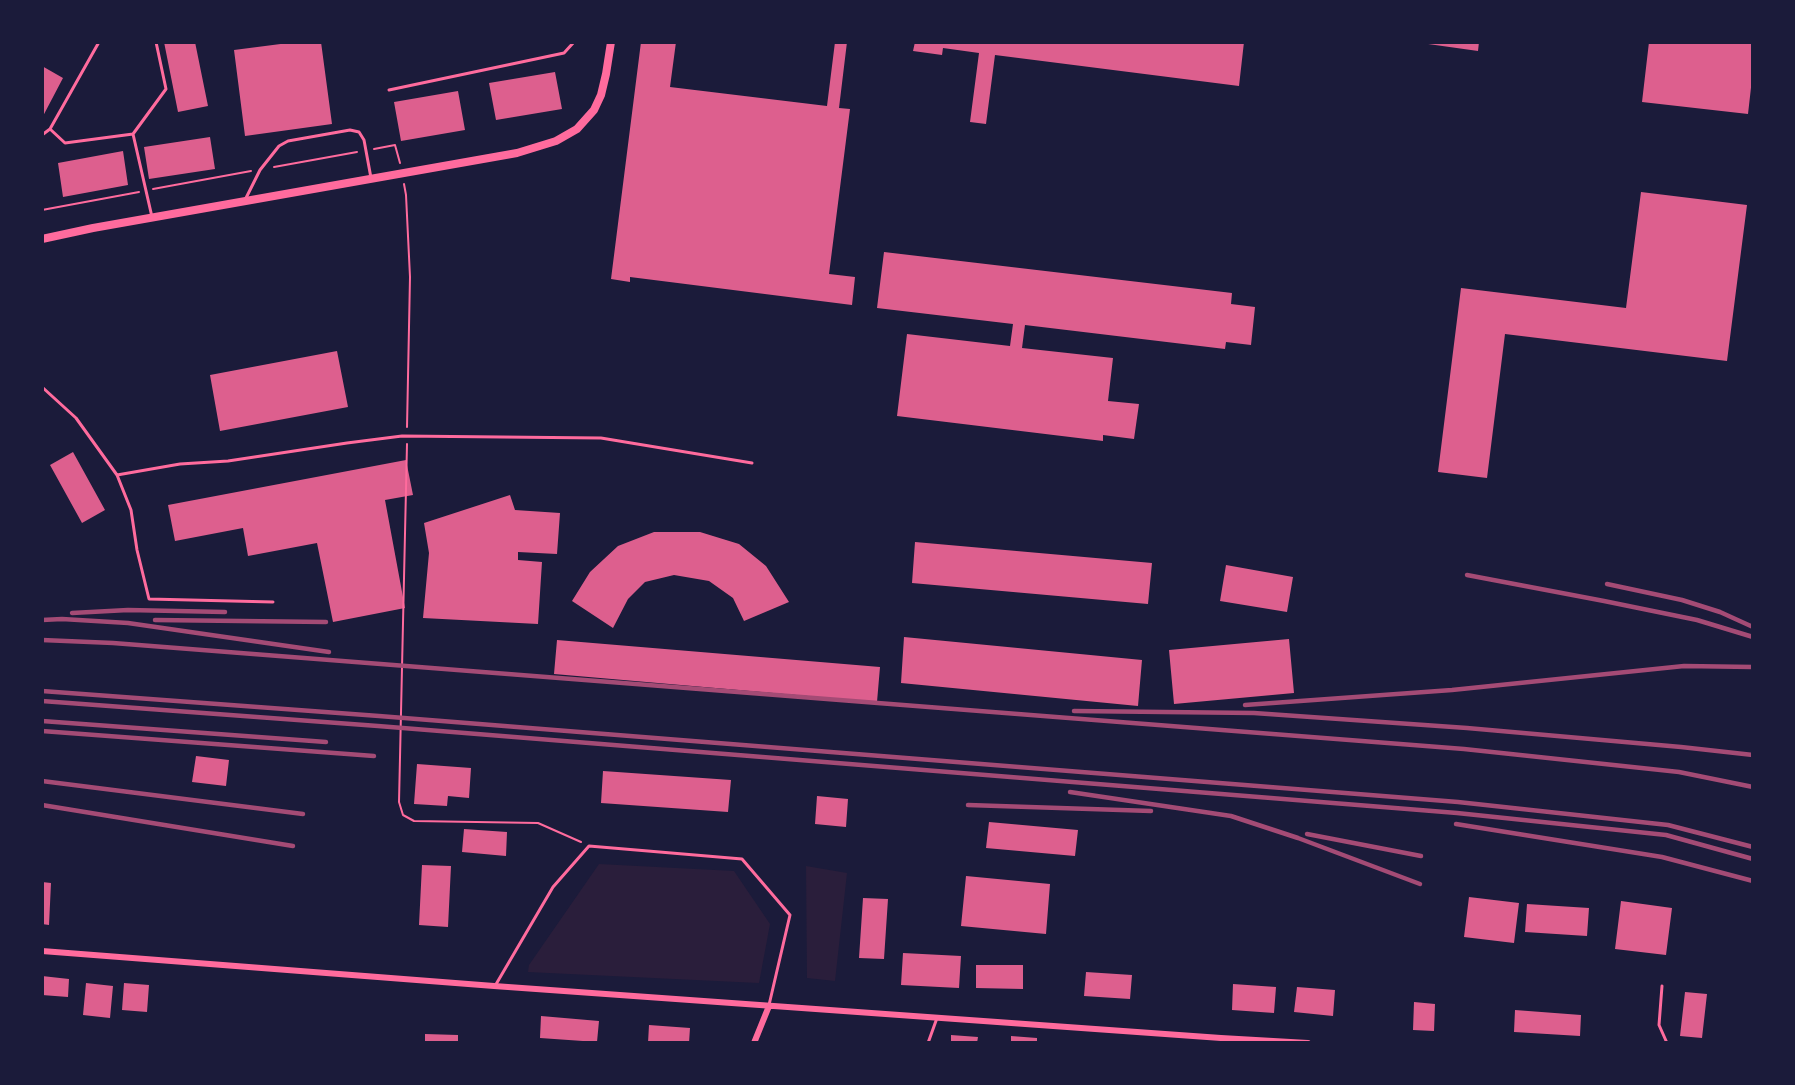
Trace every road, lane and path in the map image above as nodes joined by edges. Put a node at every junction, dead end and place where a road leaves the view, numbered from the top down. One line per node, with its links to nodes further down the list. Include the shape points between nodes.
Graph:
1 (99, 42): 6 (lane)
2 (156, 42): 7 (lane, via 166,89)
3 (574, 42): 5 (lane, via 564,53)
4 (611, 42): 11 (street, via 601,95 577,129 556,141 517,153)
5 (389, 90)
6 (50, 129): 7 (lane, via 65,143); 8 (lane)
7 (134, 134): 13 (lane)
8 (42, 135)
9 (366, 150): 10 (path); 10 (lane, via 359,132 350,130 288,141 279,146); 11 (path, via 395,145); 12 (lane)
10 (260, 170): 13 (path); 14 (lane)
11 (402, 174): 12 (street); 19 (path, via 410,277)
12 (371, 179): 14 (street)
13 (146, 190): 15 (path); 16 (lane)
14 (244, 202): 16 (street)
15 (42, 210)
16 (152, 219): 17 (street)
17 (42, 239)
18 (42, 387): 22 (lane, via 76,418)
19 (407, 432)
20 (407, 444): 24 (path, via 399,802 403,815 414,821 538,823)
21 (752, 463): 22 (lane, via 601,438 402,436)
22 (117, 475): 23 (lane, via 131,510 149,599)
23 (273, 602)
24 (589, 846): 26 (lane, via 553,887); 28 (lane, via 742,859 790,915)
25 (42, 951): 26 (street)
26 (494, 986): 28 (street)
27 (1662, 986): 34 (lane, via 1659,1024)
28 (769, 1006): 29 (street); 31 (street)
29 (937, 1018): 30 (street); 32 (lane)
30 (1220, 1041): 33 (street)
31 (754, 1043)
32 (928, 1043)
33 (1308, 1043)
34 (1667, 1043)

